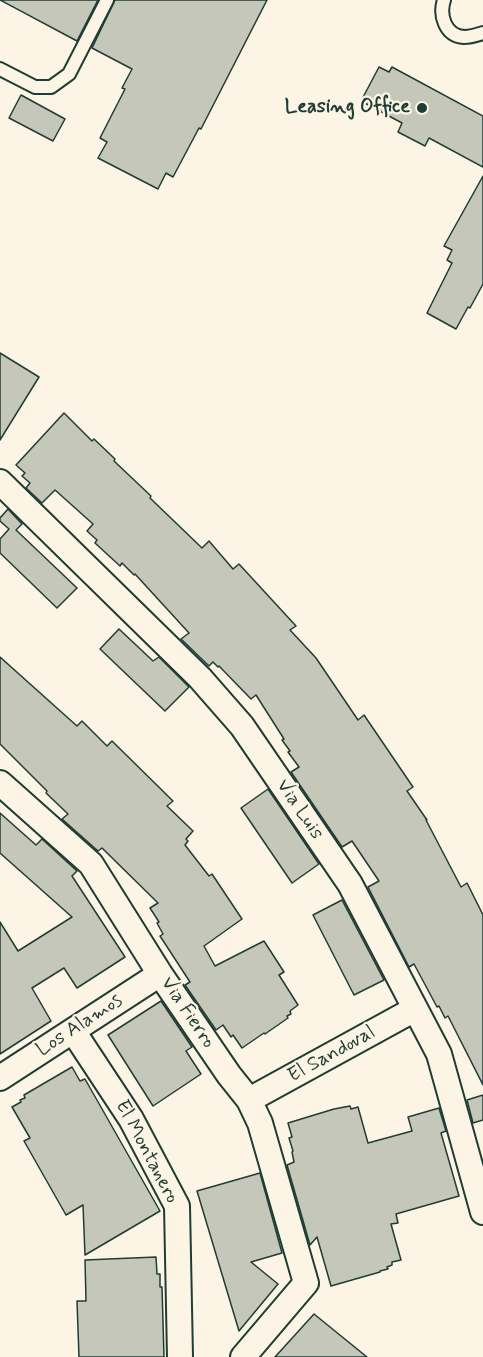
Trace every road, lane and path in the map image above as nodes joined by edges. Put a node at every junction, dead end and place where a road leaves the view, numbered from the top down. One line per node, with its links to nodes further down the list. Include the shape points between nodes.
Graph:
1 (107, 0): 4 (lane, via 69,74 51,87 35,87)
2 (444, 0): 3 (lane, via 443,20 450,32 462,37)
3 (483, 33)
4 (0, 69)
5 (0, 482): 8 (street, Via Luis, via 200,678 242,726 350,884)
6 (0, 783): 7 (street, Via Fierro, via 92,864)
7 (160, 974): 9 (street, Los Alamos); 11 (street, Via Fierro)
8 (416, 1009): 11 (street, El Sandoval); 12 (street, Via Luis, via 439,1054)
9 (73, 1031): 10 (street, Los Alamos); 13 (street, El Montanero, via 131,1119 177,1206)
10 (0, 1078)
11 (249, 1100): 14 (street, Via Fierro, via 260,1123 306,1283)
12 (483, 1212)
13 (180, 1357)
14 (243, 1357)

